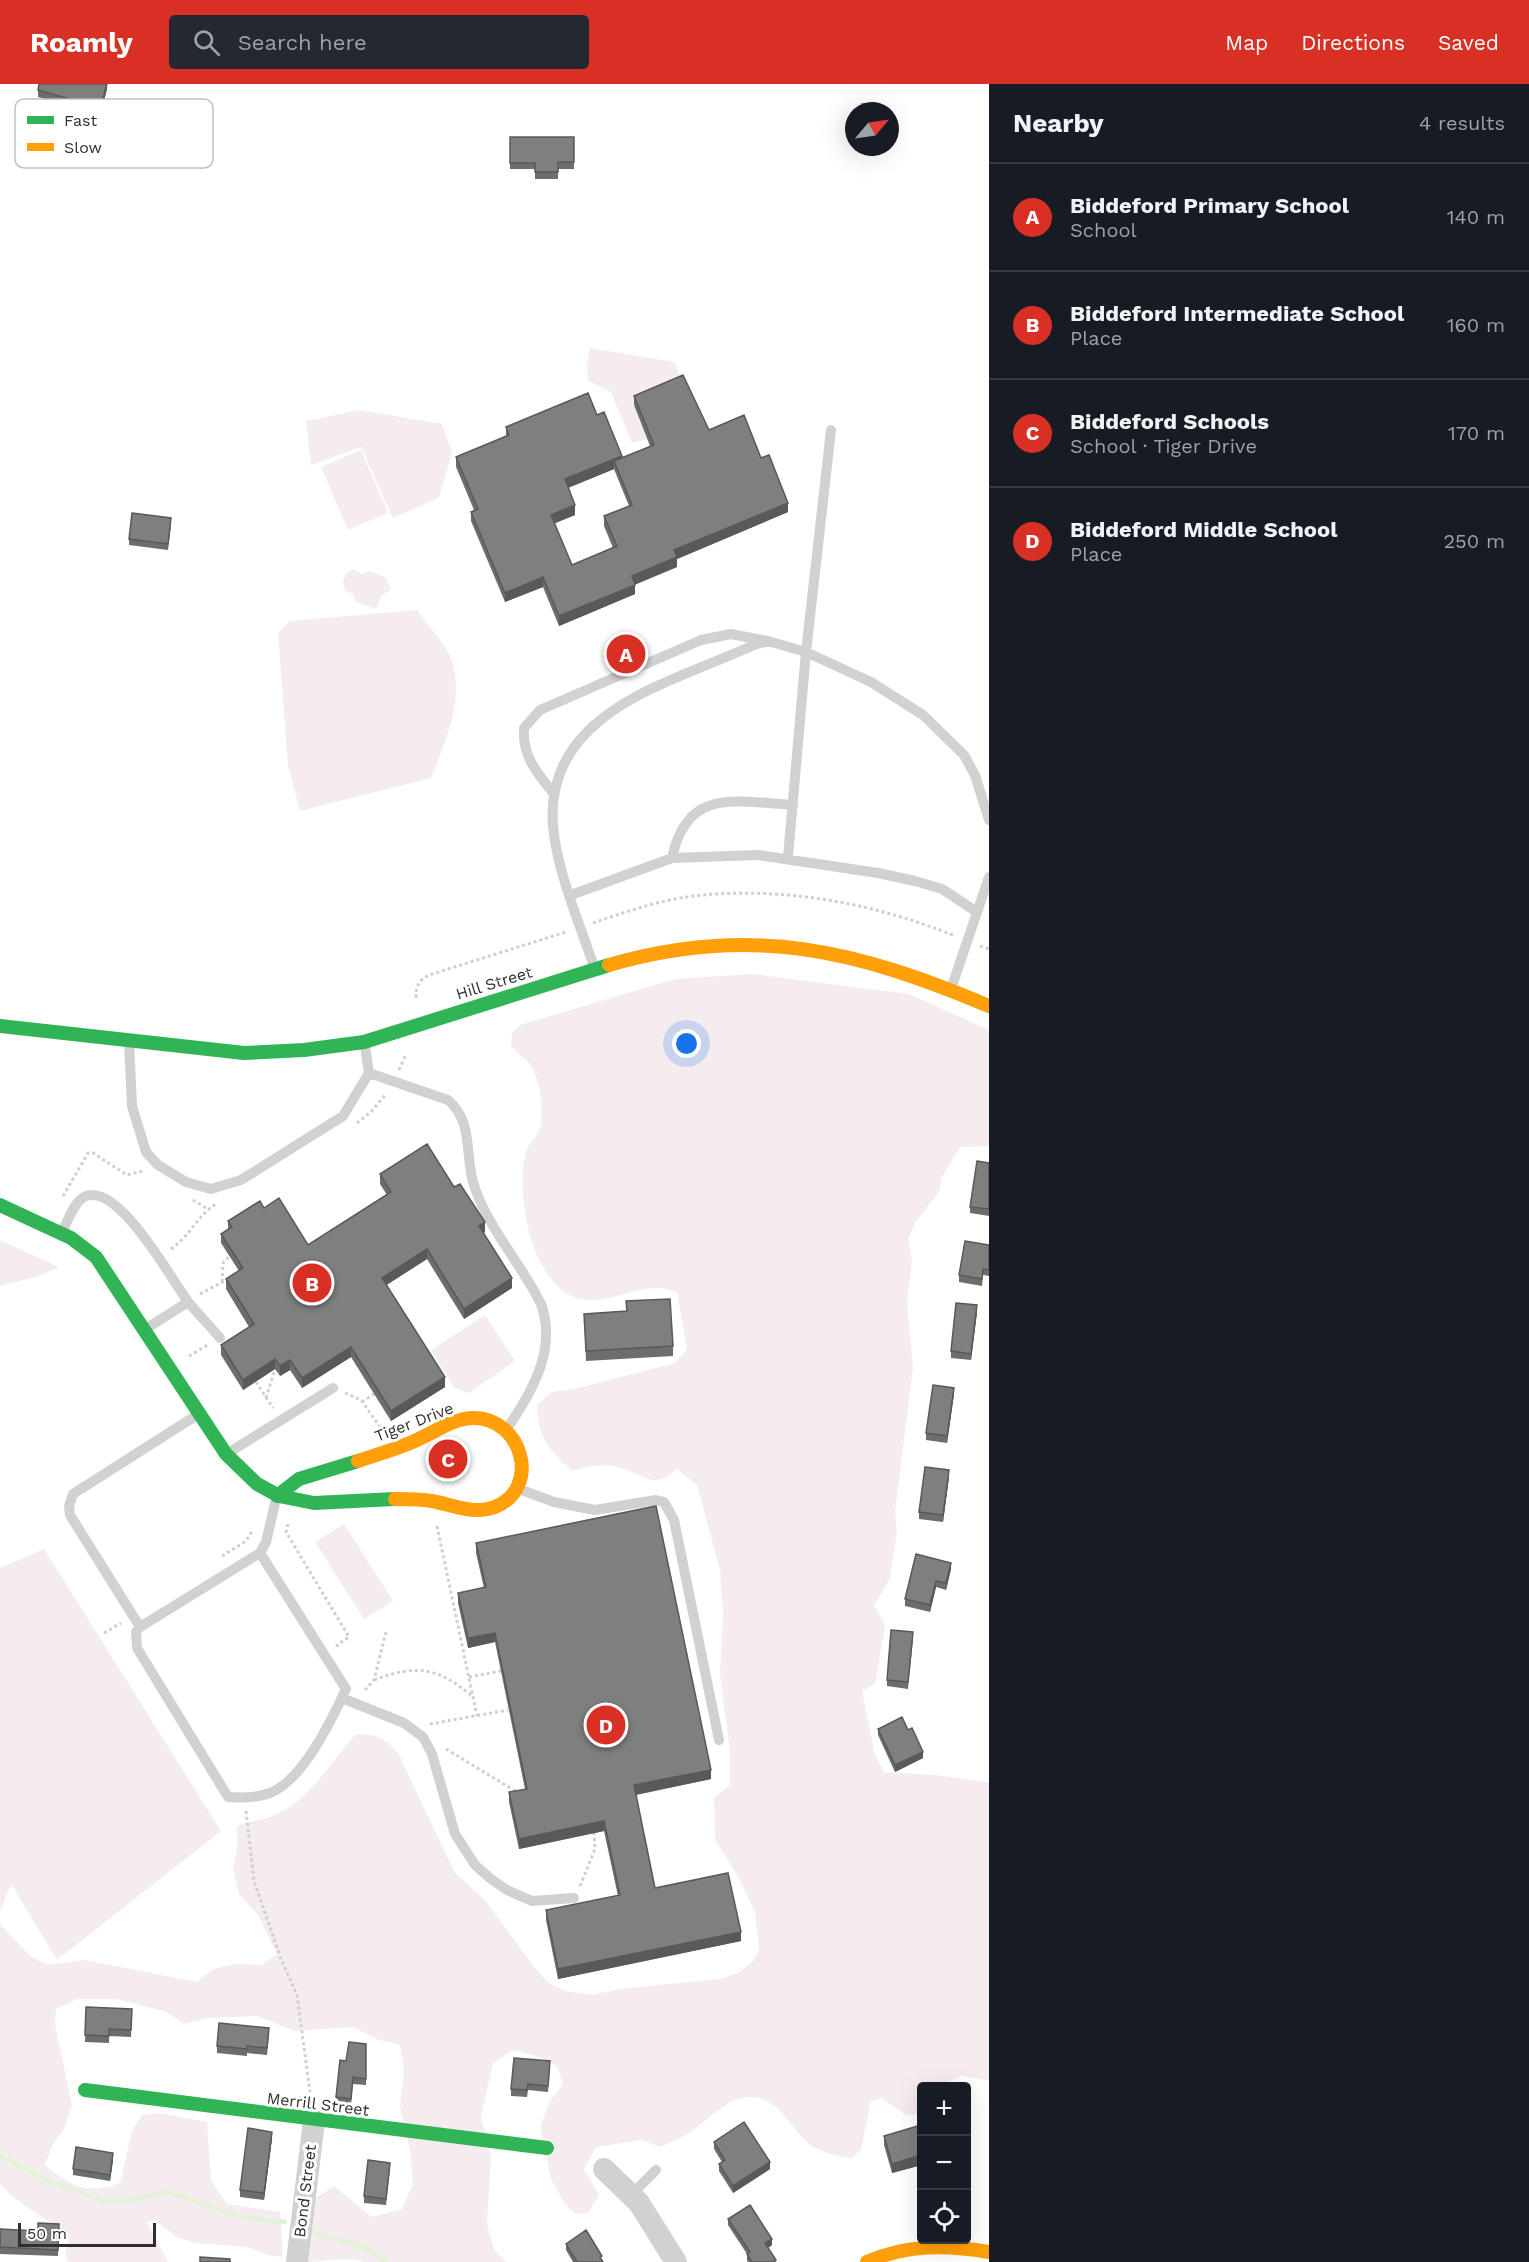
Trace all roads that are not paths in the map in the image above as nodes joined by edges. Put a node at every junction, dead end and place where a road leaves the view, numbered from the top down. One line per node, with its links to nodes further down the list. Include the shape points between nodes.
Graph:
1 (831, 430): 3 (lane)
2 (768, 641): 3 (lane); 4 (lane, via 609,711 568,756); 4 (lane, via 731,633 701,640 540,710 524,728 524,748)
3 (806, 652): 5 (lane); 6 (lane, via 880,688 923,715 963,755 975,774)
4 (554, 794): 10 (lane, via 553,827)
5 (793, 805): 7 (lane); 8 (lane, via 730,801 709,804 692,817)
6 (989, 820)
7 (788, 857): 8 (lane); 11 (lane, via 915,881 942,890)
8 (672, 858): 10 (lane)
9 (989, 877): 11 (lane)
10 (571, 895): 12 (lane)
11 (977, 912): 13 (lane)
12 (595, 969): 13 (street, Hill Street, via 684,947 757,944 843,955); 17 (street, Hill Street)
13 (950, 989): 14 (street, Hill Street)
14 (989, 1006)
15 (0, 1026): 16 (street, Hill Street)
16 (129, 1041): 17 (street, Hill Street, via 277,1054); 18 (lane, via 132,1106 146,1152 158,1165 186,1182 211,1189 242,1180 343,1116)
17 (364, 1042): 18 (lane)
18 (369, 1073): 26 (lane, via 448,1100 458,1109 465,1123 473,1182 541,1304 548,1332 544,1354 529,1394)
19 (0, 1205): 20 (street)
20 (61, 1234): 21 (lane, via 80,1200 92,1195 106,1198 145,1238); 22 (street, via 96,1257)
21 (188, 1302): 22 (lane); 23 (lane)
22 (144, 1329): 25 (street)
23 (220, 1338)
24 (333, 1388): 27 (lane)
25 (197, 1415): 27 (street); 31 (lane, via 70,1499 70,1515)
26 (506, 1430): 28 (street, via 518,1443 523,1463); 29 (street, Tiger Drive, via 484,1418 463,1420 411,1443 299,1479)
27 (226, 1454): 29 (street)
28 (516, 1488): 29 (street, via 504,1502 481,1512 401,1499 314,1503); 33 (lane, via 554,1502 595,1510 664,1502 674,1520)
29 (277, 1496): 30 (lane)
30 (260, 1553): 31 (lane); 32 (lane, via 346,1689)
31 (140, 1627): 32 (lane, via 136,1632 137,1648 228,1797 269,1794 294,1776)
32 (342, 1698): 34 (lane, via 404,1723 423,1737 432,1754 456,1834 475,1865 507,1890 532,1901)
33 (719, 1740)
34 (574, 1898)
35 (85, 2090): 36 (street, Merrill Street)
36 (314, 2121): 37 (street, Merrill Street); 42 (street, Bond Street)
37 (547, 2148)
38 (604, 2169): 40 (street)
39 (656, 2170): 40 (lane)
40 (631, 2195): 43 (street)
41 (989, 2252): 44 (street, via 918,2245)
42 (297, 2262)
43 (676, 2262)
44 (867, 2262)

